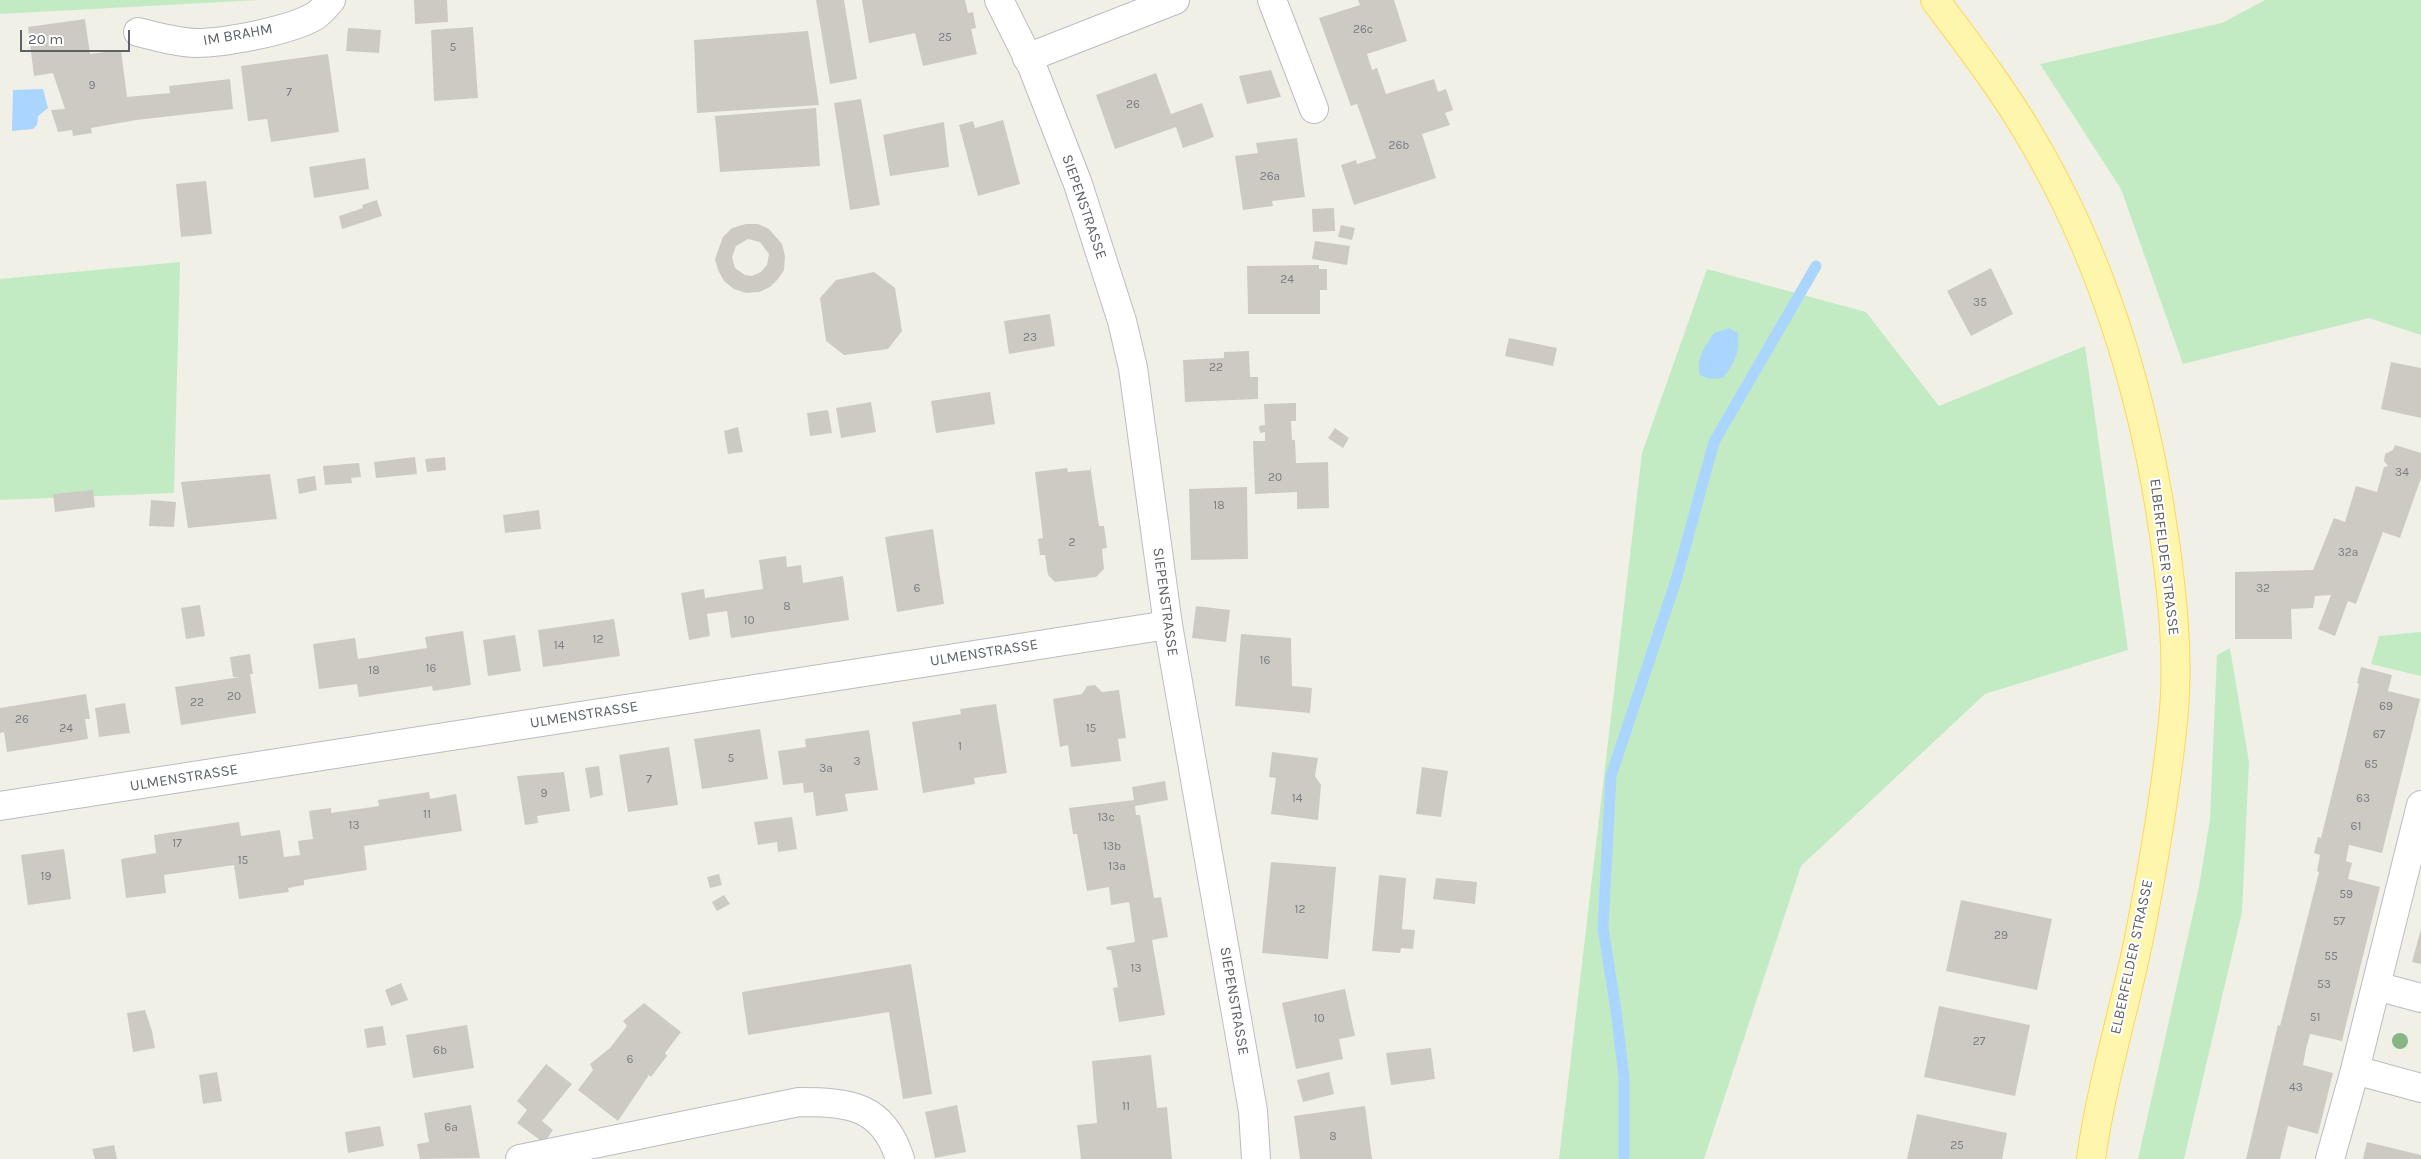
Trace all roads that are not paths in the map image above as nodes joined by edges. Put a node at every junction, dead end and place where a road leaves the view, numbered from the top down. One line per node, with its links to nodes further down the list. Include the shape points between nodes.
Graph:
1 (331, 0): 6 (street, IM BRAHM, via 314,16 292,26 242,37 195,43)
2 (998, 0): 7 (street, SIEPENSTRASSE)
3 (1175, 0): 7 (street)
4 (1272, 0): 8 (street)
5 (1935, 0): 19 (main road, ELBERFELDER STRASSE, via 2001,88 2031,137 2075,219 2095,268 2141,411 2159,499 2174,609 2173,728 2154,855 2138,944 2098,1106)
6 (138, 32)
7 (1027, 58): 9 (street, SIEPENSTRASSE, via 1078,184 1122,321 1133,368)
8 (1314, 109)
9 (1168, 625): 11 (street, ULMENSTRASSE); 18 (street, SIEPENSTRASSE, via 1253,1111)
10 (2421, 805): 12 (street)
11 (0, 806)
12 (2376, 986): 13 (street); 14 (street)
13 (2421, 998)
14 (2355, 1070): 15 (street); 20 (street)
15 (2421, 1088)
16 (520, 1159): 17 (street, via 798,1102 835,1102 865,1111 882,1125 896,1145)
17 (900, 1159)
18 (1256, 1159)
19 (2091, 1159)
20 (2330, 1159)

